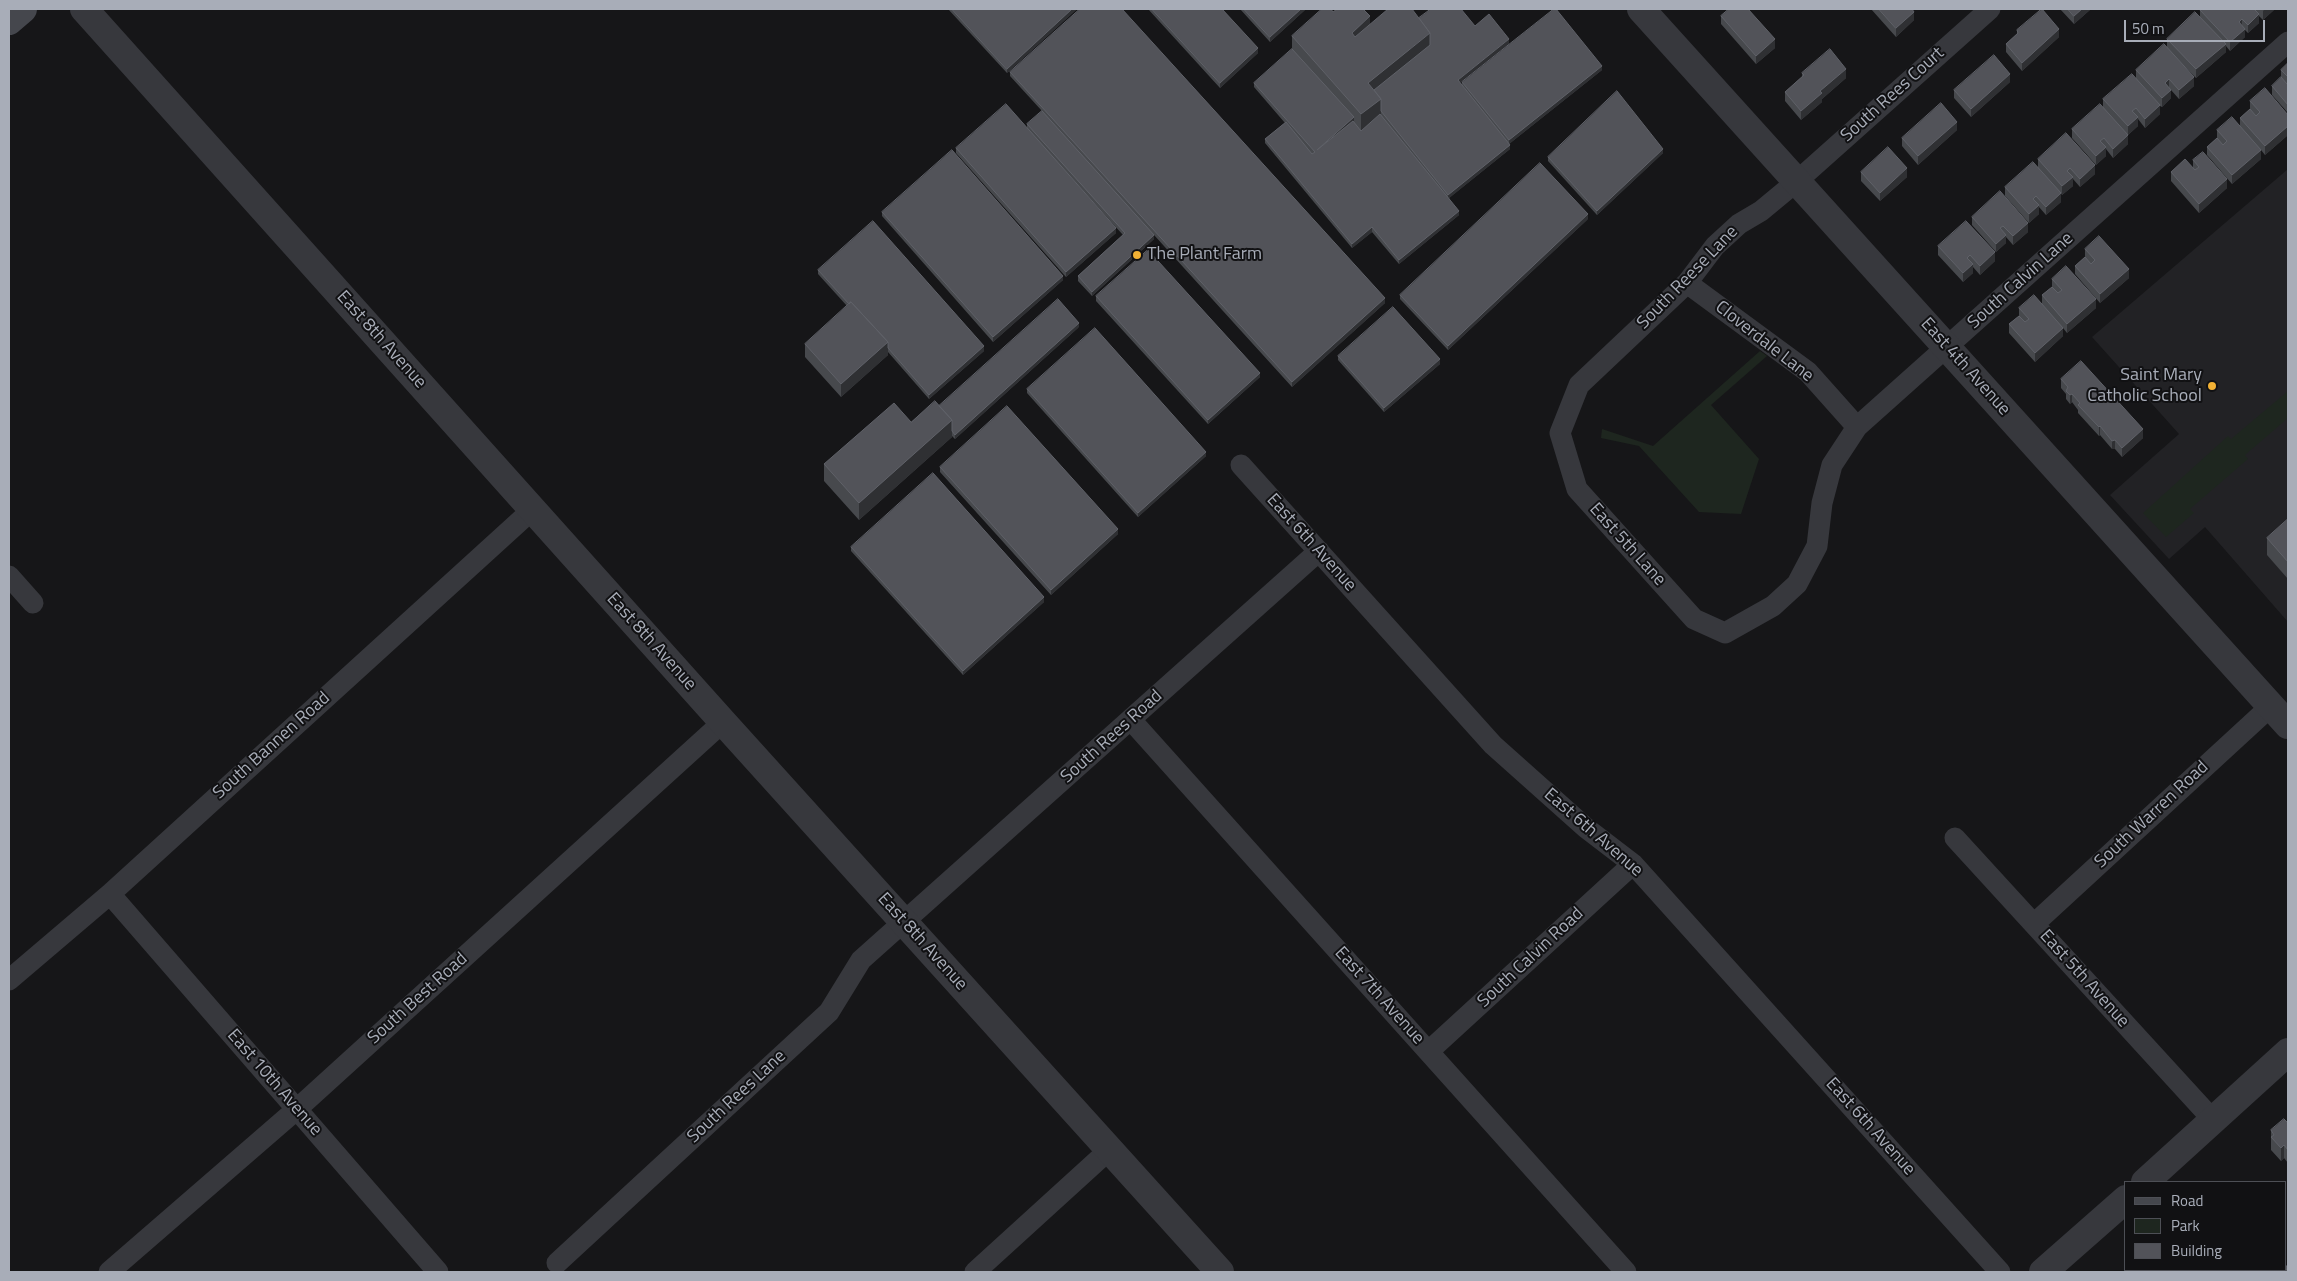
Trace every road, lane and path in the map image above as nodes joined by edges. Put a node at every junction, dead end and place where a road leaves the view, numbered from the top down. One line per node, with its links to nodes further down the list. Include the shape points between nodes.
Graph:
1 (23, 9): 5 (main road)
2 (84, 9): 13 (street, East 8th Avenue)
3 (1641, 9): 7 (street, East 4th Avenue)
4 (1986, 10): 7 (street, South Rees Court)
5 (9, 21)
6 (2288, 42): 9 (street, South Calvin Lane)
7 (1796, 182): 8 (street, South Reese Lane, via 1721,240); 9 (street, East 4th Avenue)
8 (1687, 283): 10 (street, Cloverdale Lane, via 1808,372); 11 (street, South Reese Lane, via 1579,385)
9 (1947, 346): 10 (street, South Calvin Lane); 18 (street, East 4th Avenue)
10 (1857, 427): 17 (street, South Calvin Lane, via 1832,465 1816,546 1797,584 1772,606)
11 (1560, 433): 17 (street, East 5th Lane, via 1577,489 1694,619)
12 (1241, 465): 14 (street, East 6th Avenue)
13 (532, 510): 20 (street, East 8th Avenue); 23 (street, South Bannen Road)
14 (1319, 551): 19 (street, South Rees Road); 22 (street, East 6th Avenue, via 1493,745 1586,828)
15 (9, 576): 16 (street)
16 (33, 603)
17 (1725, 633)
18 (2280, 716): 25 (street, South Warren Road)
19 (1131, 720): 24 (street, South Rees Road); 27 (street, East 7th Avenue)
20 (723, 722): 24 (street, East 8th Avenue); 29 (street, South Best Road)
21 (1955, 838): 25 (street, East 5th Avenue)
22 (1633, 864): 27 (street, South Calvin Road); 40 (street, East 6th Avenue)
23 (110, 894): 26 (street, South Bannen Road); 29 (street, East 10th Avenue)
24 (904, 922): 31 (street, East 8th Avenue); 34 (street, South Rees Lane, via 861,960 829,1012)
25 (2034, 924): 30 (street, East 5th Avenue)
26 (9, 980)
27 (1429, 1051): 39 (street, East 7th Avenue)
28 (2288, 1052): 30 (street)
29 (297, 1109): 35 (street, South Best Road); 36 (street, East 10th Avenue)
30 (2214, 1121): 32 (street)
31 (1109, 1150): 37 (street); 38 (street, East 8th Avenue)
32 (2146, 1181)
33 (2124, 1201): 41 (street)
34 (557, 1263)
35 (109, 1272)
36 (438, 1272)
37 (975, 1272)
38 (1220, 1272)
39 (1626, 1272)
40 (2000, 1272)
41 (2043, 1272)

